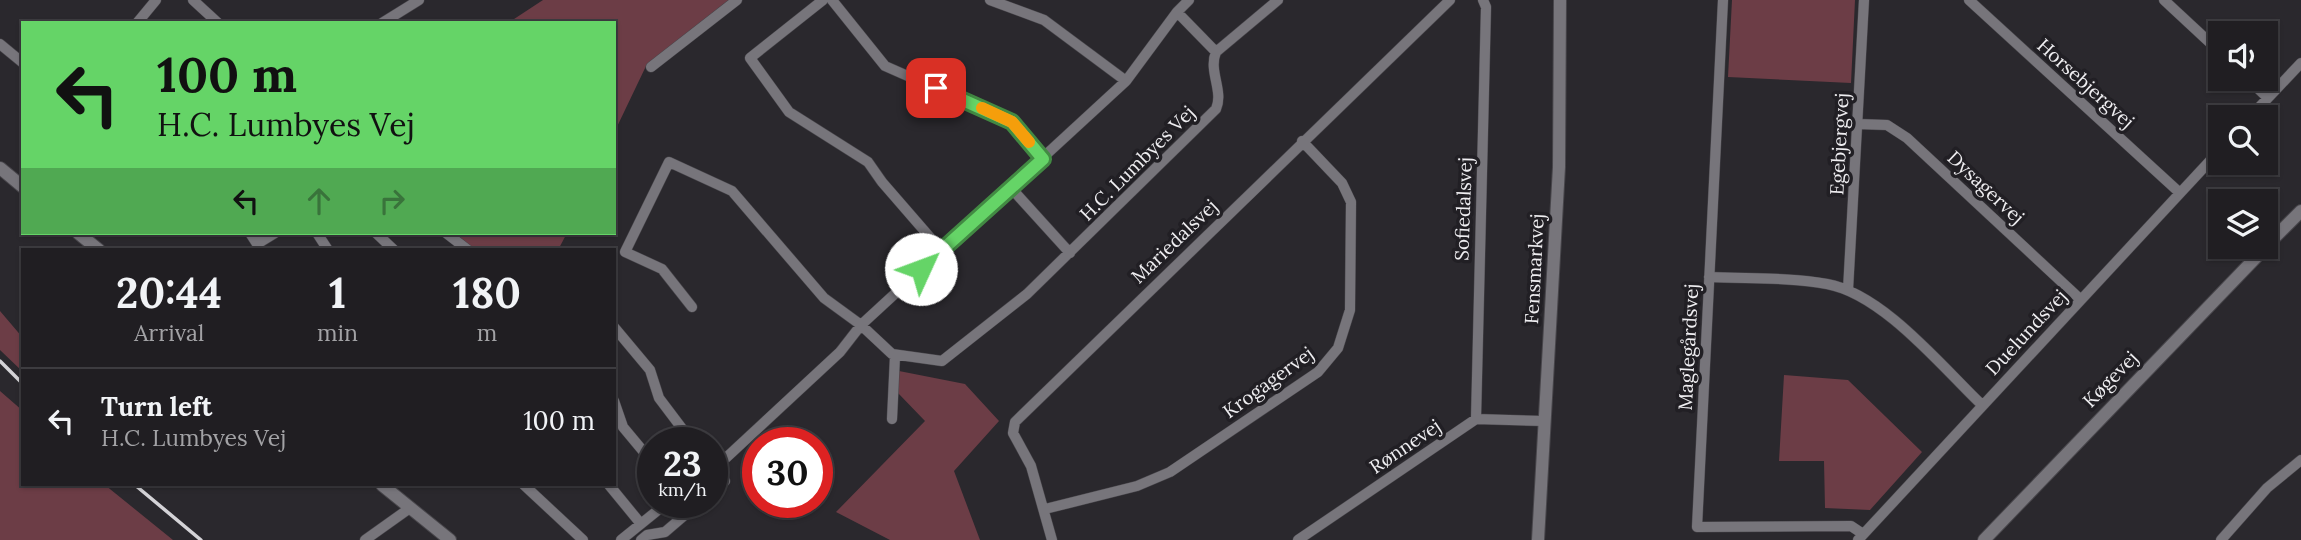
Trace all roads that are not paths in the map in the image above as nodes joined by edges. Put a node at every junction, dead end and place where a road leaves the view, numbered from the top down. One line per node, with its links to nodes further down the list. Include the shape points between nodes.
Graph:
1 (156, 0): 19 (street)
2 (193, 0): 20 (street)
3 (419, 0): 17 (street)
4 (737, 0): 27 (street)
5 (822, 0): 50 (street, via 750,58 789,112 868,162)
6 (832, 0): 34 (street, via 885,66 1012,122)
7 (990, 0): 28 (street, via 1044,20)
8 (1189, 0): 18 (street)
9 (1278, 0): 24 (street)
10 (1450, 0): 33 (street, Mariedalsvej)
11 (1483, 0): 63 (street, Sofiedalsvej)
12 (1560, 0): 64 (street, Fensmarkvej, via 1559,167)
13 (1723, 0): 53 (street, Maglegårdsvej)
14 (1864, 0): 32 (street, Egebjergvej)
15 (1969, 0): 39 (street, Horsebjergvej)
16 (2164, 0): 22 (street)
17 (406, 3): 21 (street)
18 (1177, 12): 24 (street); 28 (street)
19 (139, 21)
20 (216, 21)
21 (384, 21)
22 (2208, 41)
23 (0, 44): 25 (street)
24 (1216, 52): 51 (street, H.C. Lumbyes Vej, via 1212,63 1216,109)
25 (21, 60)
26 (2301, 63): 30 (street)
27 (651, 67)
28 (1126, 81): 34 (street)
29 (2261, 91): 30 (street)
30 (2268, 98): 31 (street)
31 (2261, 105)
32 (1857, 124): 54 (street, Egebjergvej); 55 (street, Dysagervej, via 1887,125 1908,138)
33 (1302, 141): 73 (street, Mariedalsvej, via 1015,422 1013,433 1031,466); 73 (street, Krogagervej, via 1342,183 1351,202 1350,310 1338,348 1318,372 1170,472 1137,486)
34 (1043, 159): 38 (street)
35 (2208, 163): 39 (street, Duelundsvej)
36 (0, 168): 37 (street)
37 (21, 185)
38 (1012, 188): 50 (street); 51 (street)
39 (2180, 192): 55 (street, Duelundsvej)
40 (2301, 211): 45 (street, Køgevej)
41 (80, 235): 47 (street)
42 (273, 235): 46 (street)
43 (378, 235): 48 (street)
44 (449, 235): 49 (street)
45 (2278, 235)
46 (259, 247)
47 (97, 248)
48 (392, 248)
49 (465, 248)
50 (941, 250): 57 (street)
51 (1070, 253): 59 (street, H.C. Lumbyes Vej, via 1027,294 942,360)
52 (2254, 259): 86 (street, Køgevej)
53 (1709, 276): 54 (street, via 1827,284); 77 (street, Maglegårdsvej, via 1697,527 1851,526)
54 (1848, 290): 60 (street, via 1894,321)
55 (2080, 299): 60 (street, Duelundsvej)
56 (692, 307): 57 (street, via 662,269 625,252 669,162 732,191 824,298)
57 (861, 325): 59 (street); 67 (street, via 840,352)
58 (616, 329): 65 (street, via 650,370 659,397)
59 (895, 356): 62 (street)
60 (1982, 405): 77 (street, Duelundsvej)
61 (617, 418): 66 (street)
62 (892, 419)
63 (1476, 419): 64 (street); 84 (street, Rønnevej)
64 (1544, 421): 85 (street, Fensmarkvej)
65 (681, 427)
66 (637, 444)
67 (728, 454)
68 (2301, 460): 87 (street, via 2267,488)
69 (383, 486): 72 (street)
70 (525, 486): 80 (street)
71 (609, 486): 76 (street)
72 (411, 508): 78 (street); 79 (street)
73 (1045, 509): 83 (street, Mariedalsvej)
74 (648, 518): 76 (street)
75 (681, 518): 82 (street, via 665,532)
76 (641, 524): 81 (street)
77 (1860, 537)
78 (365, 540)
79 (450, 540)
80 (583, 540)
81 (621, 540)
82 (641, 540)
83 (1052, 540)
84 (1298, 540)
85 (1538, 540)
86 (1984, 540)
87 (2221, 540)

